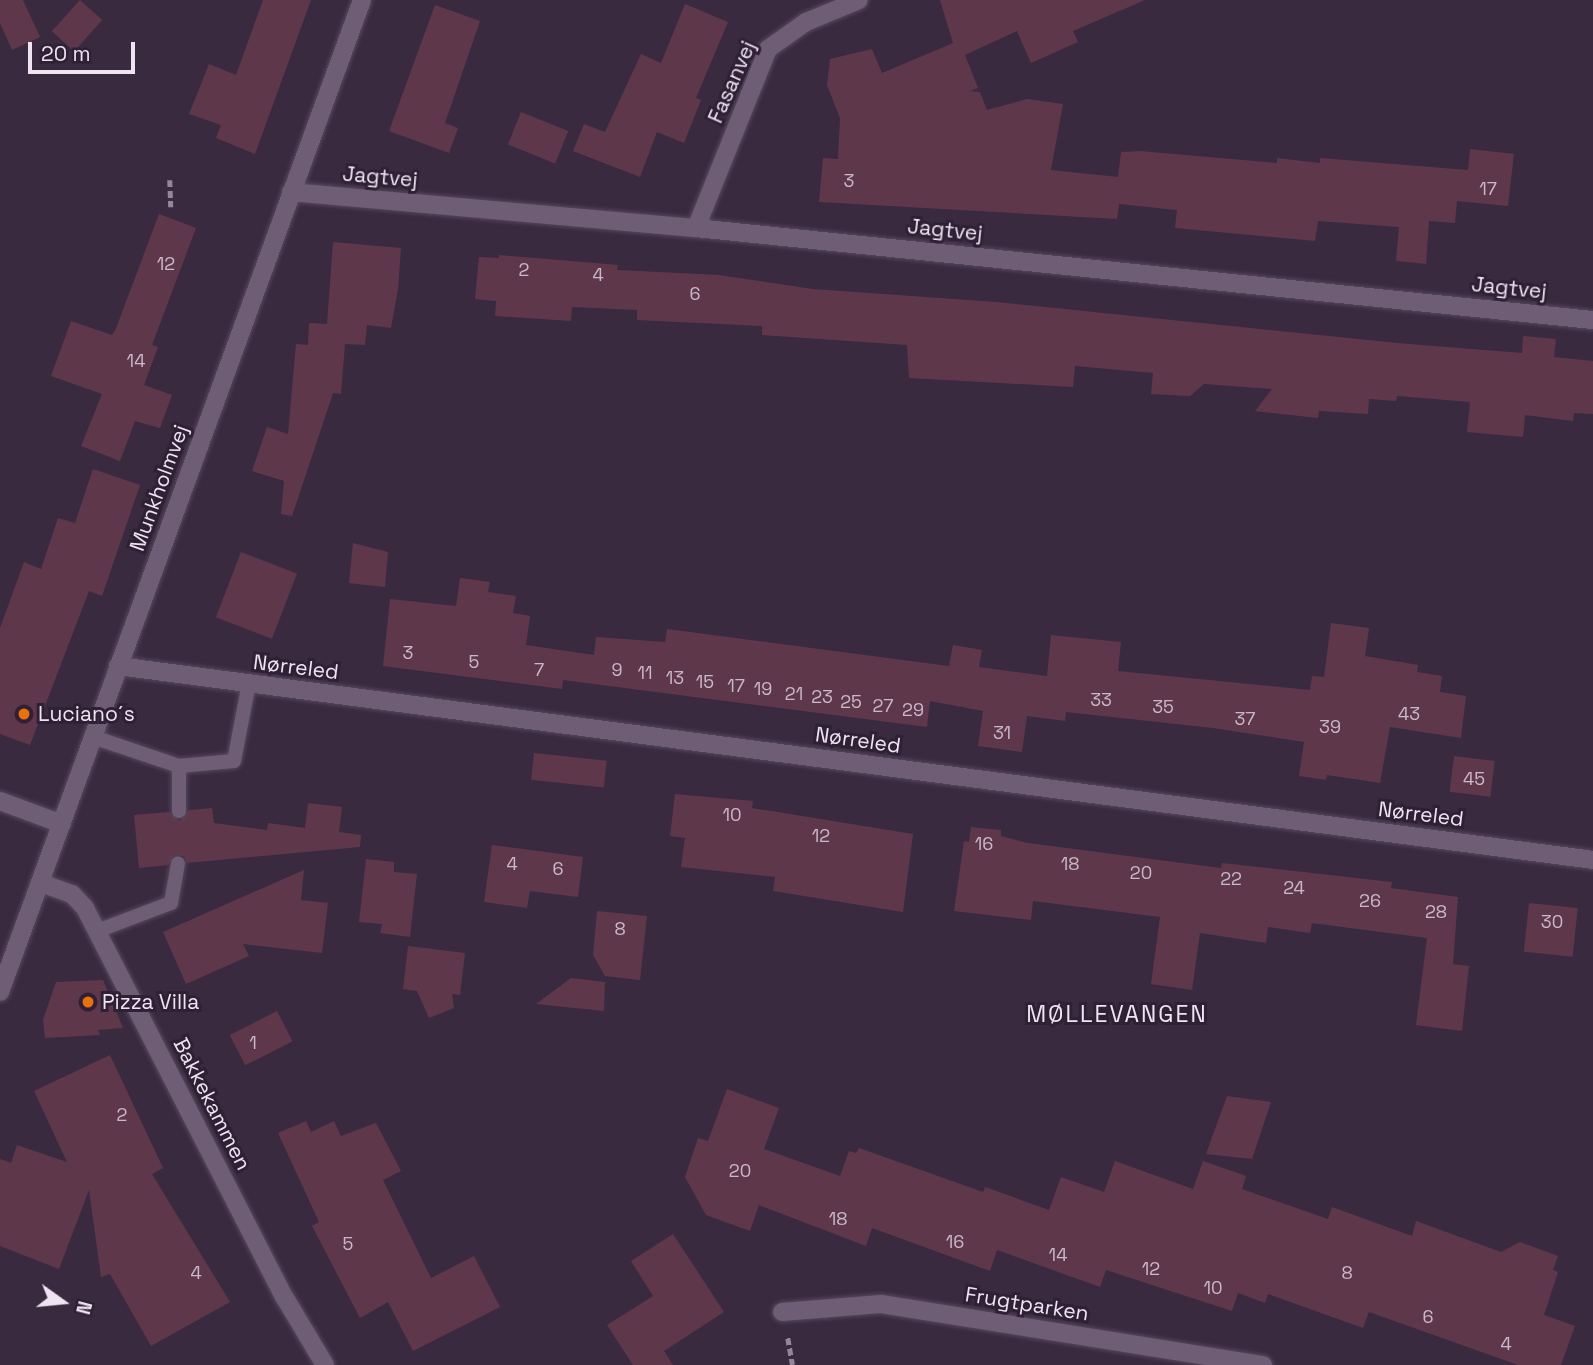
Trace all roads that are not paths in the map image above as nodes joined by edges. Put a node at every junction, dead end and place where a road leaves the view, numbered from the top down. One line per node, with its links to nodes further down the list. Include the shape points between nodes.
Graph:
1 (362, 0): 3 (street, Munkholmvej)
2 (859, 0): 4 (street, Fasanvej, via 806,22 768,49)
3 (291, 192): 4 (street, Jagtvej); 6 (street, Munkholmvej)
4 (696, 228): 5 (street, Jagtvej)
5 (1593, 320)
6 (118, 666): 7 (street, Nørreled); 8 (street, Munkholmvej)
7 (249, 683): 9 (lane, via 234,761); 13 (street, Nørreled)
8 (93, 737): 9 (lane); 12 (street, Munkholmvej)
9 (179, 766): 11 (lane)
10 (0, 801): 12 (street)
11 (179, 811)
12 (62, 824): 15 (street, Munkholmvej)
13 (1593, 860)
14 (178, 864): 16 (lane, via 171,903)
15 (41, 883): 16 (street, Bakkekammen, via 72,894); 17 (street, Munkholmvej)
16 (97, 931): 19 (street, Bakkekammen, via 285,1298)
17 (0, 992)
18 (782, 1312): 20 (street, Frugtparken, via 881,1304)
19 (325, 1365)
20 (1263, 1365)

